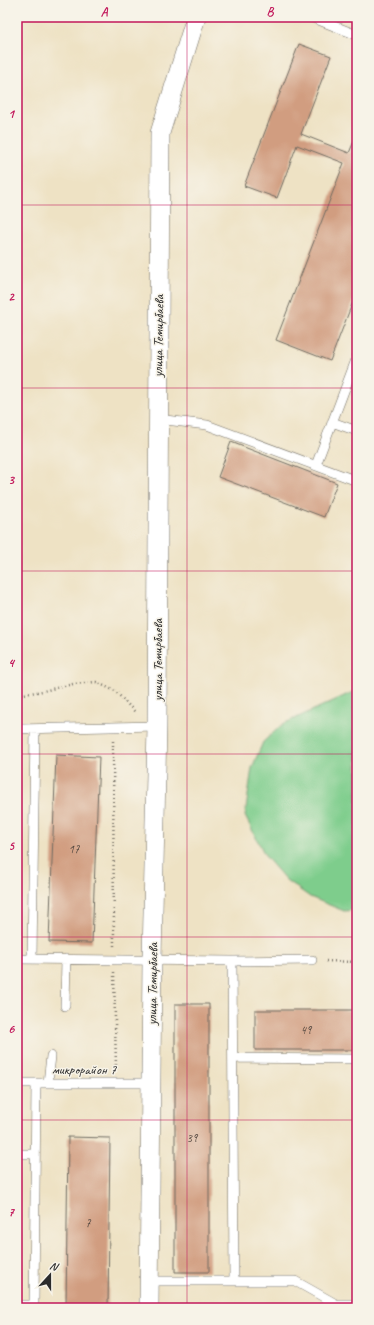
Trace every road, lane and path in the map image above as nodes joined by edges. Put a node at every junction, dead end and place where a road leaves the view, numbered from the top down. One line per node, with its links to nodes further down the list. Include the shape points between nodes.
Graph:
1 (196, 17): 5 (street, улица Темирбаева, via 160,133)
2 (311, 17): 3 (lane)
3 (357, 35)
4 (357, 357): 6 (lane)
5 (157, 419): 8 (lane, via 206,425); 12 (street, улица Темирбаева)
6 (332, 422): 7 (lane); 8 (lane)
7 (357, 431)
8 (316, 464): 9 (lane)
9 (357, 481)
10 (17, 694): 12 (path, via 96,682 115,691)
11 (112, 726): 12 (lane); 13 (lane); 18 (path)
12 (148, 726): 19 (street, улица Темирбаева)
13 (35, 728): 14 (lane); 16 (lane)
14 (17, 729)
15 (17, 959): 16 (lane)
16 (32, 959): 17 (lane)
17 (66, 959): 18 (lane); 23 (lane)
18 (114, 959): 19 (lane); 30 (path)
19 (152, 959): 21 (lane); 31 (street, улица Темирбаева)
20 (312, 960): 21 (lane); 22 (path)
21 (232, 961): 25 (lane)
22 (357, 962)
23 (65, 1006)
24 (51, 1056): 29 (lane)
25 (233, 1058): 26 (lane); 35 (lane)
26 (357, 1059)
27 (17, 1083): 28 (lane, микрорайон 7)
28 (36, 1083): 29 (lane, микрорайон 7); 33 (lane)
29 (48, 1083): 30 (lane, микрорайон 7)
30 (116, 1083): 31 (lane, микрорайон 7)
31 (151, 1083): 34 (street, улица Темирбаева)
32 (17, 1154): 33 (lane)
33 (35, 1154): 37 (lane, via 34,1305)
34 (150, 1281): 35 (lane); 38 (street, улица Темирбаева)
35 (234, 1281): 36 (lane, via 295,1281 336,1304)
36 (357, 1304)
37 (17, 1305)
38 (149, 1308)

